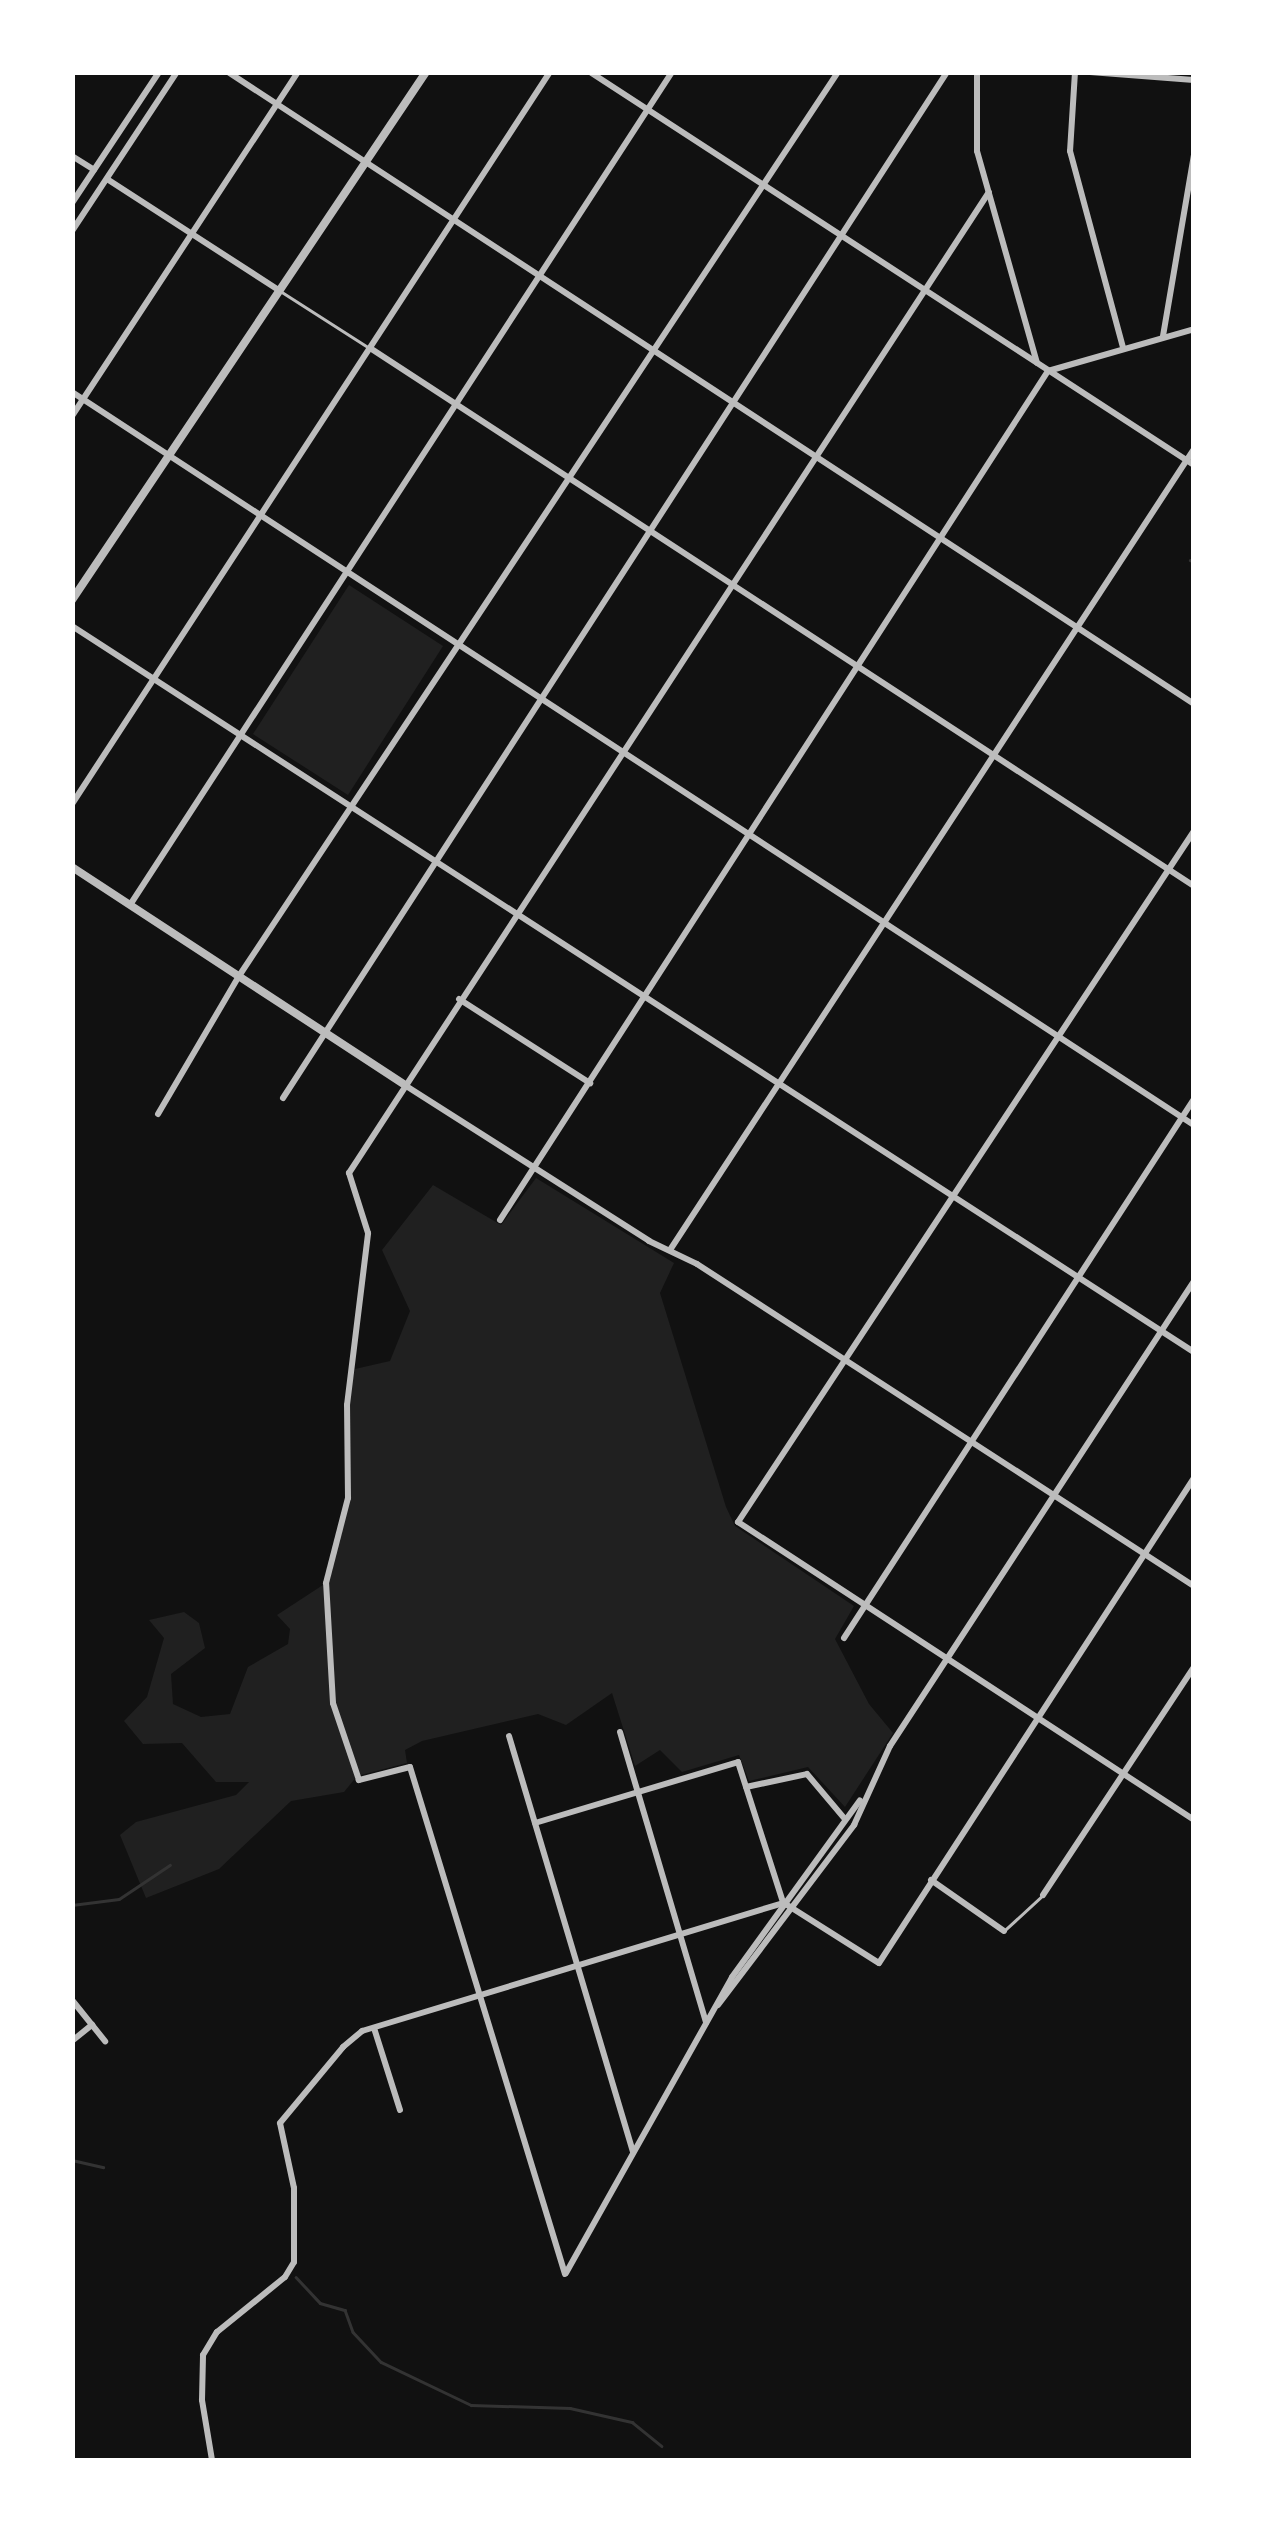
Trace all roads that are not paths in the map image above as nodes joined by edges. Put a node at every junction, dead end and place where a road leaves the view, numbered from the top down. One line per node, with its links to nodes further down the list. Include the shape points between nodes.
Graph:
1 (159, 72): 21 (street)
2 (177, 72): 22 (street)
3 (228, 72): 16 (street)
4 (298, 72): 16 (street)
5 (426, 72): 20 (street)
6 (550, 72): 26 (street)
7 (590, 72): 17 (street)
8 (672, 72): 17 (street)
9 (838, 72): 23 (street)
10 (947, 72): 29 (street)
11 (978, 72): 24 (street, via 977,151)
12 (1075, 72): 36 (street, via 1070,151)
13 (1090, 72): 14 (street)
14 (1144, 73): 15 (street)
15 (1194, 80)
16 (277, 104): 20 (street); 28 (street)
17 (647, 110): 23 (street); 30 (street)
18 (1194, 154): 34 (street)
19 (72, 156): 21 (street)
20 (365, 160): 26 (street); 31 (street)
21 (94, 170): 25 (street)
22 (107, 179): 27 (street); 28 (street)
23 (763, 185): 29 (street); 37 (street)
24 (988, 192): 32 (street); 38 (street)
25 (72, 203)
26 (454, 220): 30 (street); 35 (street)
27 (72, 231)
28 (192, 234): 31 (street); 41 (street)
29 (841, 236): 32 (street); 42 (street)
30 (539, 276): 37 (street); 43 (street)
31 (277, 289): 35 (lane); 46 (street)
32 (924, 290): 38 (street); 47 (street)
33 (1194, 329): 34 (street)
34 (1163, 336): 36 (street)
35 (370, 348): 43 (street); 50 (street)
36 (1124, 348): 39 (street)
37 (654, 351): 42 (street); 49 (street)
38 (1037, 364): 39 (street)
39 (1048, 371): 48 (street); 52 (street)
40 (72, 392): 41 (street)
41 (84, 399): 44 (street); 46 (street)
42 (732, 402): 47 (street); 51 (street)
43 (456, 403): 49 (street); 53 (street)
44 (72, 416)
45 (1194, 449): 48 (street)
46 (168, 454): 50 (street); 55 (street)
47 (815, 457): 52 (street); 54 (street)
48 (1190, 463): 57 (street)
49 (570, 478): 51 (street); 58 (street)
50 (262, 515): 53 (street); 60 (street)
51 (650, 530): 54 (street); 61 (street)
52 (943, 540): 57 (street); 59 (street)
53 (347, 570): 58 (street); 63 (street)
54 (732, 584): 59 (street); 64 (street)
55 (72, 600)
56 (72, 626): 60 (street)
57 (1077, 628): 62 (street); 65 (street)
58 (461, 644): 61 (street); 67 (street)
59 (860, 668): 65 (street); 69 (street)
60 (154, 678): 63 (street); 66 (street)
61 (541, 697): 64 (street); 70 (street)
62 (1194, 704)
63 (241, 734): 67 (street); 74 (street)
64 (622, 750): 69 (street); 75 (street)
65 (994, 755): 72 (street); 76 (street)
66 (72, 804)
67 (354, 807): 70 (street); 77 (street)
68 (1194, 830): 72 (street)
69 (752, 834): 76 (street); 78 (street)
70 (435, 860): 75 (street); 80 (street)
71 (72, 867): 74 (street)
72 (1168, 870): 73 (street); 81 (street)
73 (1194, 886)
74 (130, 904): 77 (street)
75 (516, 912): 78 (street); 79 (street)
76 (885, 921): 81 (street); 82 (street)
77 (239, 976): 80 (street); 87 (street)
78 (646, 996): 82 (street); 83 (street)
79 (460, 999): 83 (street); 84 (street)
80 (326, 1033): 84 (street); 85 (street)
81 (1058, 1037): 88 (street); 91 (street)
82 (780, 1082): 91 (street); 93 (street)
83 (590, 1083): 90 (street)
84 (404, 1084): 90 (street); 127 (street, via 349,1174 368,1234 347,1405 348,1498 326,1583 332,1703 358,1780 410,1767)
85 (283, 1098)
86 (1194, 1100): 88 (street)
87 (158, 1114)
88 (1182, 1117): 89 (street); 94 (street)
89 (1194, 1125)
90 (534, 1168): 92 (street); 93 (street)
91 (954, 1194): 94 (street); 98 (street)
92 (500, 1220)
93 (670, 1250): 98 (street)
94 (1078, 1276): 96 (street); 99 (street)
95 (1194, 1281): 96 (street)
96 (1161, 1330): 97 (street); 101 (street)
97 (1194, 1352)
98 (846, 1360): 99 (street); 104 (street, via 738,1522)
99 (970, 1442): 101 (street); 104 (street)
100 (1194, 1478): 102 (street)
101 (1053, 1495): 102 (street); 106 (street)
102 (1143, 1554): 103 (street); 108 (street)
103 (1194, 1586)
104 (864, 1606): 105 (street); 106 (street)
105 (844, 1638)
106 (945, 1660): 108 (street); 114 (street)
107 (1194, 1667): 111 (street)
108 (1034, 1718): 111 (street); 118 (street)
109 (620, 1732): 113 (street)
110 (509, 1736): 117 (street)
111 (1122, 1775): 116 (street); 119 (street)
112 (746, 1787): 113 (street, via 738,1762); 115 (street, via 806,1774); 120 (street)
113 (638, 1794): 117 (street); 123 (street)
114 (864, 1795): 115 (street); 121 (street, via 854,1825)
115 (844, 1818): 120 (street)
116 (1194, 1820)
117 (535, 1823): 126 (street)
118 (931, 1880): 121 (street, via 879,1963); 122 (street)
119 (1044, 1895): 122 (lane)
120 (784, 1903): 121 (street); 123 (street); 124 (street)
121 (792, 1908): 125 (street)
122 (1004, 1931)
123 (680, 1934): 126 (street); 130 (street)
124 (752, 1946): 125 (street); 129 (street)
125 (762, 1953): 129 (street)
126 (577, 1964): 127 (street); 136 (street)
127 (479, 1994): 132 (street); 136 (street, via 565,2274)
128 (72, 2000): 131 (street)
129 (718, 2005): 130 (street)
130 (707, 2024): 136 (street)
131 (92, 2025): 133 (street); 134 (street)
132 (374, 2028): 135 (street); 137 (street, via 362,2031 280,2123 294,2188 294,2262 286,2277 217,2332 203,2355)
133 (72, 2041)
134 (105, 2042)
135 (400, 2110)
136 (633, 2154)
137 (212, 2460)

